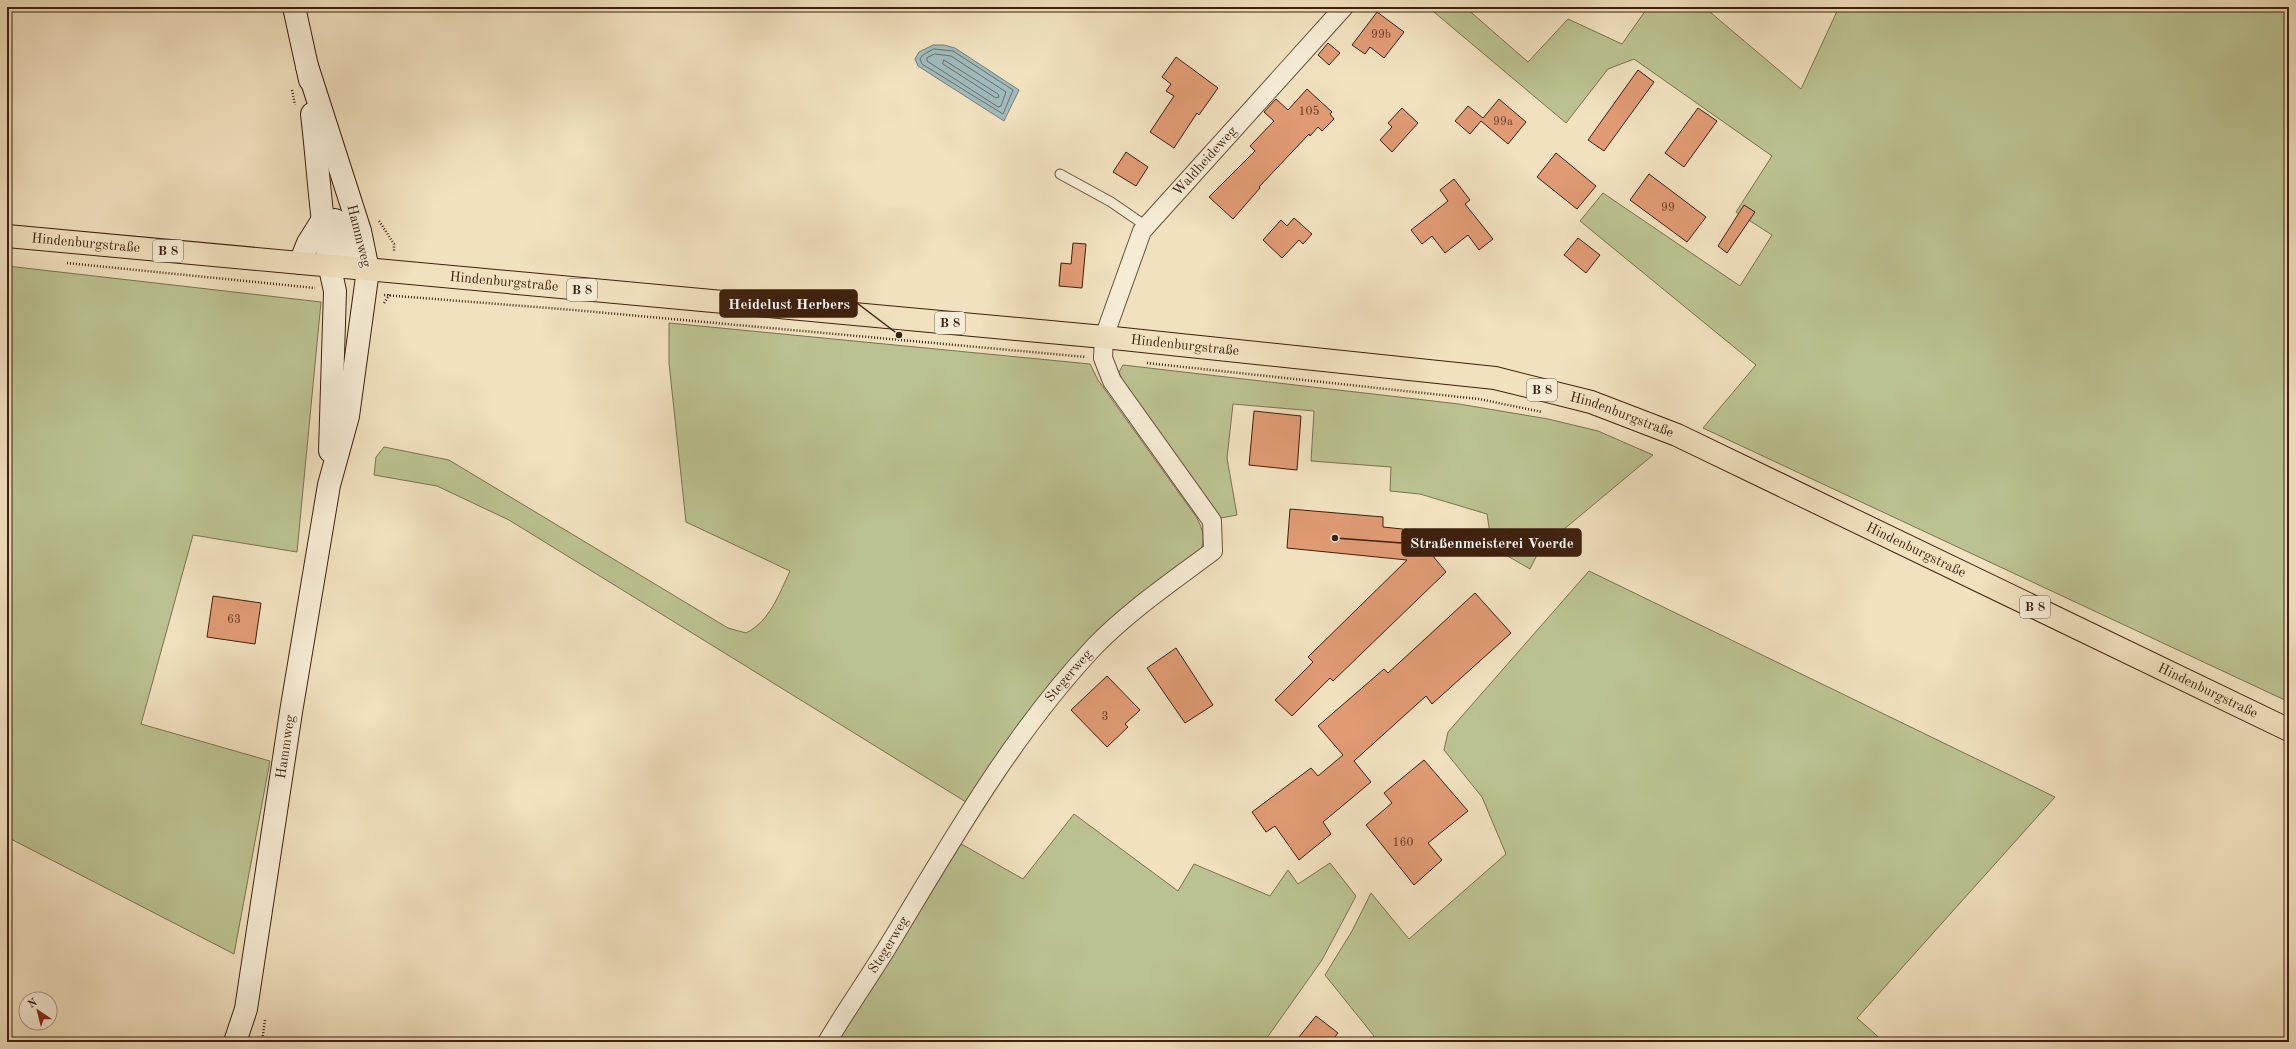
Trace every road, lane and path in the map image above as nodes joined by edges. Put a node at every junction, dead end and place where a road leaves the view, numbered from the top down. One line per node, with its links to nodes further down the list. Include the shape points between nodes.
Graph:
1 (294, 7): 3 (main road, Hammweg)
2 (1344, 7): 6 (street, Waldheideweg)
3 (307, 66): 5 (main road, Hammweg); 10 (main road, Hammweg, via 360,231)
4 (1060, 174): 6 (lane, via 1111,202)
5 (323, 219): 9 (main road, via 308,243); 10 (main road, Hammweg)
6 (1146, 226): 13 (street, Waldheideweg, via 1117,297)
7 (7, 236): 9 (main road, Hindenburgstraße / B 8)
8 (62, 263): 11 (path)
9 (300, 263): 10 (main road, Hindenburgstraße / B 8)
10 (349, 268): 11 (main road, Hammweg); 12 (main road, Hammweg); 13 (main road, Hindenburgstraße / B 8); 16 (main road, Hammweg, via 353,312)
11 (335, 291): 16 (main road, Hammweg)
12 (366, 294): 13 (path); 16 (main road, Hammweg, via 348,416)
13 (1103, 348): 17 (main road, Hindenburgstraße / B 8, via 1495,378 1591,402 1677,435); 21 (street, Stegerweg, via 1112,381 1212,521 1213,551 1130,613 1095,646 1022,734 967,815 879,962)
14 (1142, 362): 15 (path, via 1479,400)
15 (1549, 413)
16 (329, 482): 18 (main road, Hammweg)
17 (2289, 730)
18 (246, 1009): 19 (main road, Hammweg); 20 (main road, Hammweg)
19 (235, 1042)
20 (248, 1042)
21 (827, 1042)

